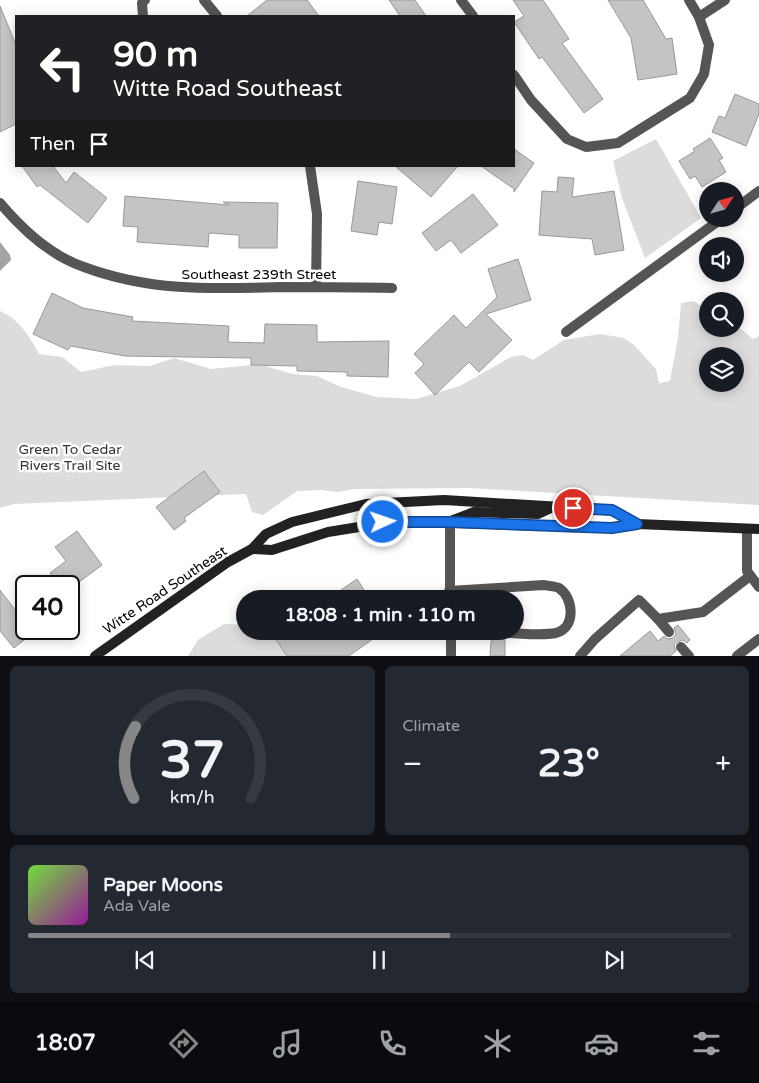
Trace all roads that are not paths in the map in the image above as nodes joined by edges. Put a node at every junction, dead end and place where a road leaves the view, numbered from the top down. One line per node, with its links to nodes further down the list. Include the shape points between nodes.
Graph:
1 (145, 0): 6 (street)
2 (204, 0): 7 (street)
3 (461, 0): 8 (street)
4 (689, 0): 9 (street)
5 (724, 0): 9 (street)
6 (143, 15)
7 (214, 15)
8 (472, 15)
9 (700, 17): 10 (street, via 709,45 704,74 690,98 618,143 586,147 567,139 531,100)
10 (515, 76)
11 (310, 167): 16 (street, via 317,214)
12 (759, 191): 13 (street)
13 (744, 202)
14 (0, 203): 16 (street, Southeast 239th Street, via 39,241 62,256 82,267 123,279 185,289)
15 (709, 228): 18 (street)
16 (316, 287): 17 (street, Southeast 239th Street)
17 (392, 288)
18 (566, 332)
19 (554, 507): 20 (street, via 538,514 474,512); 21 (street, Witte Road Southeast, via 612,510); 24 (street, Witte Road Southeast, via 444,500 366,504 292,522 266,534)
20 (450, 522): 21 (street, Witte Road Southeast, via 612,528); 24 (street, Witte Road Southeast, via 370,524 328,532 272,550); 27 (street)
21 (637, 524): 22 (street, Witte Road Southeast)
22 (747, 529): 23 (street, Witte Road Southeast); 25 (street, via 746,565)
23 (759, 529)
24 (252, 549): 35 (street, Witte Road Southeast, via 228,562)
25 (750, 576): 26 (street); 29 (street, via 703,612)
26 (759, 587)
27 (450, 590)
28 (497, 590): 31 (street, via 544,585 558,588 568,598 571,613 567,625 557,632)
29 (658, 619): 30 (street); 37 (street, via 639,600)
30 (669, 632)
31 (524, 633)
32 (759, 639): 39 (street)
33 (451, 640): 36 (street)
34 (682, 647): 38 (street)
35 (95, 656)
36 (451, 656)
37 (580, 656)
38 (689, 656)
39 (737, 656)

